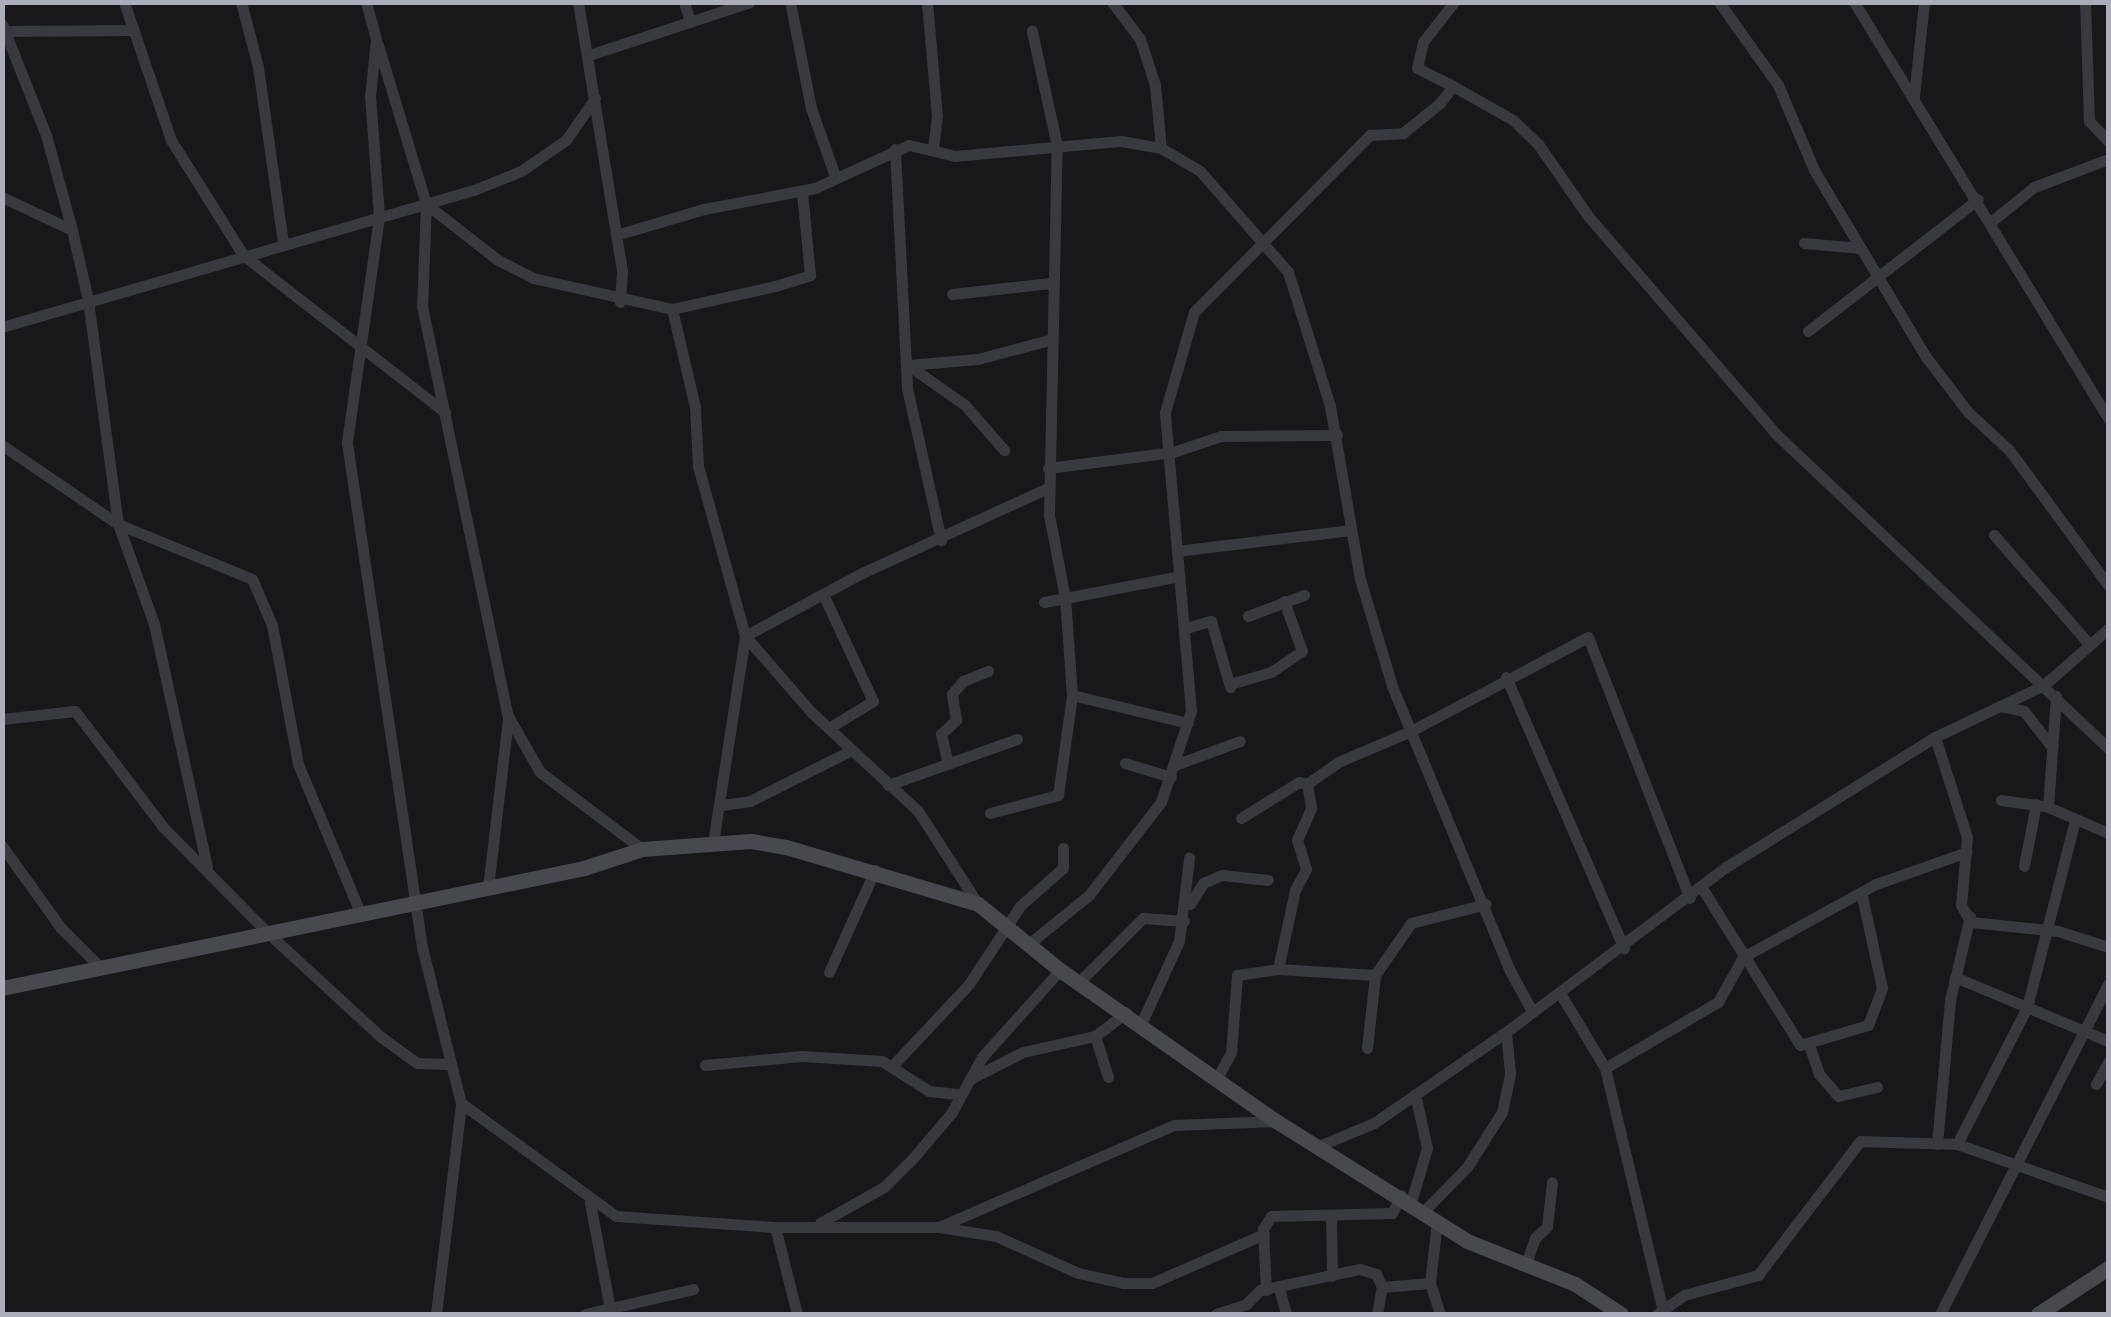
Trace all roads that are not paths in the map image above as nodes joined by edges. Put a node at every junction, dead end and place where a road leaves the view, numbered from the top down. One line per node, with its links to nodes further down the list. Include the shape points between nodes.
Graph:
1 (124, 2): 17 (street)
2 (241, 2): 41 (street, via 258,68)
3 (366, 2): 19 (street)
4 (578, 2): 20 (street)
5 (684, 2): 15 (street)
6 (750, 2): 15 (street)
7 (790, 2): 30 (street, via 811,108)
8 (928, 2): 26 (street, via 938,116)
9 (1112, 2): 27 (street, via 1145,54)
10 (1454, 2): 21 (street, via 1423,42 1417,68)
11 (1718, 2): 42 (street, via 1778,85 1814,170)
12 (1854, 2): 22 (street)
13 (1924, 2): 22 (street)
14 (2085, 2): 24 (street, via 2088,121)
15 (690, 22): 20 (street)
16 (4, 29): 17 (street); 37 (street)
17 (132, 30): 43 (street, via 171,140)
18 (1032, 31): 25 (street)
19 (376, 40): 34 (street); 35 (street, via 370,96)
20 (590, 55): 23 (street)
21 (1454, 86): 39 (street, via 1417,125 1370,135); 82 (street, via 1513,120 1538,144 1588,216 1775,433 1839,501 1896,544)
22 (1914, 96): 33 (street)
23 (595, 98): 34 (street, via 566,140 521,171); 38 (street)
24 (2108, 141)
25 (1057, 146): 26 (street, via 955,156); 27 (street, via 1121,141); 45 (street)
26 (933, 148): 28 (street)
27 (1161, 148): 39 (street, via 1200,171)
28 (895, 149): 30 (street); 54 (street)
29 (2108, 159): 36 (street, via 2034,187)
30 (835, 176): 31 (street)
31 (802, 192): 38 (street, via 704,209); 49 (street, via 810,274)
32 (2, 197): 37 (street)
33 (1978, 199): 36 (street); 44 (street)
34 (426, 204): 35 (street); 48 (street, via 498,260 534,278); 55 (street, via 422,306)
35 (379, 216): 41 (street); 53 (street)
36 (1992, 222): 56 (street)
37 (72, 230): 47 (street)
38 (616, 235): 48 (street)
39 (1265, 239): 57 (street, via 1295,290); 60 (street, via 1194,312 1167,398)
40 (1804, 242): 42 (street)
41 (283, 243): 43 (street)
42 (1861, 248): 44 (street)
43 (243, 255): 47 (street); 53 (street)
44 (1878, 274): 51 (street); 69 (street, via 1943,381 2010,450)
45 (1050, 283): 46 (street); 52 (street)
46 (952, 294)
47 (88, 300): 50 (street); 63 (street)
48 (620, 302): 49 (street)
49 (672, 310): 78 (street, via 695,407 698,466)
50 (2, 327)
51 (1808, 331)
52 (1049, 340): 54 (street, via 978,359); 61 (street)
53 (359, 347): 55 (street); 123 (street, via 347,444 354,519 394,730)
54 (908, 365): 59 (street, via 965,405); 66 (street, via 912,419)
55 (445, 412): 86 (street)
56 (2108, 418)
57 (1337, 435): 60 (street, via 1222,436); 64 (street)
58 (2, 446): 63 (street)
59 (1004, 450)
60 (1173, 452): 61 (street); 67 (street)
61 (1048, 468): 62 (street)
62 (1048, 488): 66 (street); 72 (street)
63 (118, 524): 115 (street, via 154,624); 126 (street, via 252,578 272,625 298,764)
64 (1351, 530): 67 (street); 90 (street, via 1360,579)
65 (1994, 534): 79 (street)
66 (941, 540): 70 (street)
67 (1177, 552): 68 (street)
68 (1180, 576): 72 (street); 76 (street)
69 (2108, 585)
70 (823, 594): 78 (street); 89 (street, via 873,700)
71 (1304, 595): 73 (street)
72 (1066, 598): 74 (street); 83 (street)
73 (1284, 601): 75 (street); 76 (street, via 1302,651 1230,686 1211,620)
74 (1044, 602)
75 (1248, 616)
76 (1186, 628): 88 (street)
77 (2108, 629): 79 (street)
78 (745, 636): 89 (street); 103 (street)
79 (2090, 645): 82 (street)
80 (988, 671): 98 (street, via 963,681 952,694 956,720 942,734)
81 (1506, 677): 90 (street); 122 (street, via 1588,636); 134 (street)
82 (2044, 685): 84 (street); 85 (street)
83 (1072, 695): 88 (street); 105 (street, via 1058,795)
84 (2056, 696): 94 (street); 95 (street)
85 (1996, 706): 91 (street); 94 (street, via 2024,711)
86 (508, 716): 112 (street, via 540,772); 119 (street)
87 (2, 720): 115 (street, via 75,710 163,827)
88 (1188, 723): 99 (street)
89 (829, 728): 96 (street)
90 (1411, 731): 100 (street, via 1338,762); 125 (street)
91 (1935, 737): 113 (street); 120 (street)
92 (1017, 739): 98 (street)
93 (1240, 741): 99 (street)
94 (2052, 747): 104 (street)
95 (2108, 748)
96 (852, 750): 101 (street); 103 (street, via 750,801)
97 (1125, 763): 99 (street)
98 (948, 764): 101 (street)
99 (1173, 771): 132 (street, via 1161,802 1088,895)
100 (1307, 784): 106 (street, via 1299,782); 138 (street, via 1311,808 1297,840 1306,869)
101 (888, 785): 124 (street, via 941,840)
102 (2001, 800): 104 (street)
103 (722, 804): 109 (street)
104 (2042, 806): 107 (street); 116 (street)
105 (990, 813)
106 (1241, 818)
107 (2076, 820): 108 (street); 130 (street)
108 (2108, 833)
109 (712, 842): 112 (main road); 117 (main road, via 786,846)
110 (2, 846): 136 (street, via 61,928)
111 (1064, 848): 129 (street, via 1063,868)
112 (642, 849): 119 (main road)
113 (1967, 852): 121 (street); 127 (street, via 1961,905)
114 (1189, 858): 128 (street)
115 (207, 866): 131 (street)
116 (2024, 866)
117 (875, 870): 124 (main road); 139 (street)
118 (1268, 880): 128 (street, via 1222,875 1203,883)
119 (488, 887): 123 (main road)
120 (1702, 888): 122 (street); 135 (street)
121 (1861, 892): 135 (street); 154 (street, via 1882,988 1868,1025)
122 (1690, 898): 134 (street)
123 (415, 901): 126 (main road); 157 (street)
124 (978, 904): 129 (main road)
125 (1486, 904): 140 (street, via 1411,923); 147 (street)
126 (360, 912): 131 (main road)
127 (1970, 916): 130 (street, via 1971,922); 141 (street)
128 (1184, 917): 142 (street, via 1143,918); 149 (street, via 1168,972)
129 (1006, 921): 132 (main road); 158 (street, via 969,984)
130 (2051, 930): 133 (street); 146 (street)
131 (269, 934): 136 (main road); 157 (street, via 381,1037 417,1063)
132 (1030, 943): 137 (main road)
133 (2108, 947)
134 (1624, 949): 145 (street)
135 (1744, 957): 154 (street, via 1800,1044); 160 (street, via 1718,1002)
136 (100, 967): 144 (main road)
137 (1060, 970): 142 (main road); 163 (street)
138 (1278, 970): 140 (street); 162 (street, via 1237,975 1231,1053)
139 (829, 972)
140 (1376, 975): 155 (street)
141 (1955, 978): 146 (street); 170 (street)
142 (1079, 982): 148 (main road)
143 (2108, 984): 150 (street)
144 (2, 988)
145 (1560, 993): 147 (street); 160 (street)
146 (2028, 1007): 150 (street); 171 (street)
147 (1532, 1010): 151 (street)
148 (1126, 1013): 149 (main road); 152 (street)
149 (1142, 1024): 162 (main road)
150 (2087, 1030): 153 (street); 175 (street)
151 (1506, 1032): 167 (street); 179 (street, via 1510,1073 1502,1112 1467,1167)
152 (1095, 1036): 161 (street); 163 (street, via 1024,1052)
153 (2108, 1041)
154 (1809, 1045): 165 (street, via 1838,1096)
155 (1367, 1048)
156 (2108, 1062): 164 (street)
157 (446, 1064): 168 (street)
158 (894, 1064): 159 (street, via 802,1056); 166 (street, via 929,1091)
159 (704, 1065)
160 (1605, 1068): 194 (street)
161 (1108, 1077)
162 (1217, 1078): 169 (main road)
163 (970, 1079): 166 (street)
164 (2096, 1084)
165 (1876, 1087)
166 (957, 1094): 182 (street, via 952,1112 884,1187 827,1222)
167 (1415, 1094): 174 (street, via 1374,1123); 179 (street, via 1427,1148)
168 (461, 1103): 178 (street); 195 (street)
169 (1276, 1121): 174 (main road); 183 (street, via 1174,1125)
170 (1939, 1123): 171 (street); 172 (street)
171 (1964, 1126): 173 (street)
172 (1938, 1144): 173 (street); 194 (street, via 1860,1141 1758,1275)
173 (1956, 1144): 175 (street)
174 (1321, 1145): 179 (main road)
175 (2016, 1166): 177 (street); 204 (street)
176 (1552, 1182): 185 (street, via 1547,1227 1535,1238)
177 (2108, 1197)
178 (590, 1203): 181 (street, via 634,1221); 193 (street)
179 (1418, 1208): 180 (street); 185 (main road); 188 (street)
180 (1331, 1216): 184 (street, via 1272,1216); 187 (street)
181 (776, 1227): 182 (street); 197 (street)
182 (802, 1227): 183 (street)
183 (939, 1227): 184 (street, via 996,1236 1078,1273 1123,1283 1152,1283)
184 (1264, 1234): 191 (street)
185 (1526, 1264): 203 (main road, via 1575,1284)
186 (2108, 1268): 205 (main road)
187 (1332, 1276): 189 (street, via 1370,1270); 191 (street)
188 (1430, 1283): 189 (street); 202 (street)
189 (1382, 1287): 201 (street)
190 (693, 1289): 193 (street)
191 (1273, 1289): 192 (street); 200 (street)
192 (1252, 1298): 198 (street); 199 (street)
193 (610, 1310): 196 (street)
194 (1660, 1311)
195 (436, 1314)
196 (585, 1314)
197 (796, 1314)
198 (1216, 1314)
199 (1253, 1314)
200 (1286, 1314)
201 (1378, 1314)
202 (1440, 1314)
203 (1620, 1314)
204 (1940, 1314)
205 (2038, 1314)

